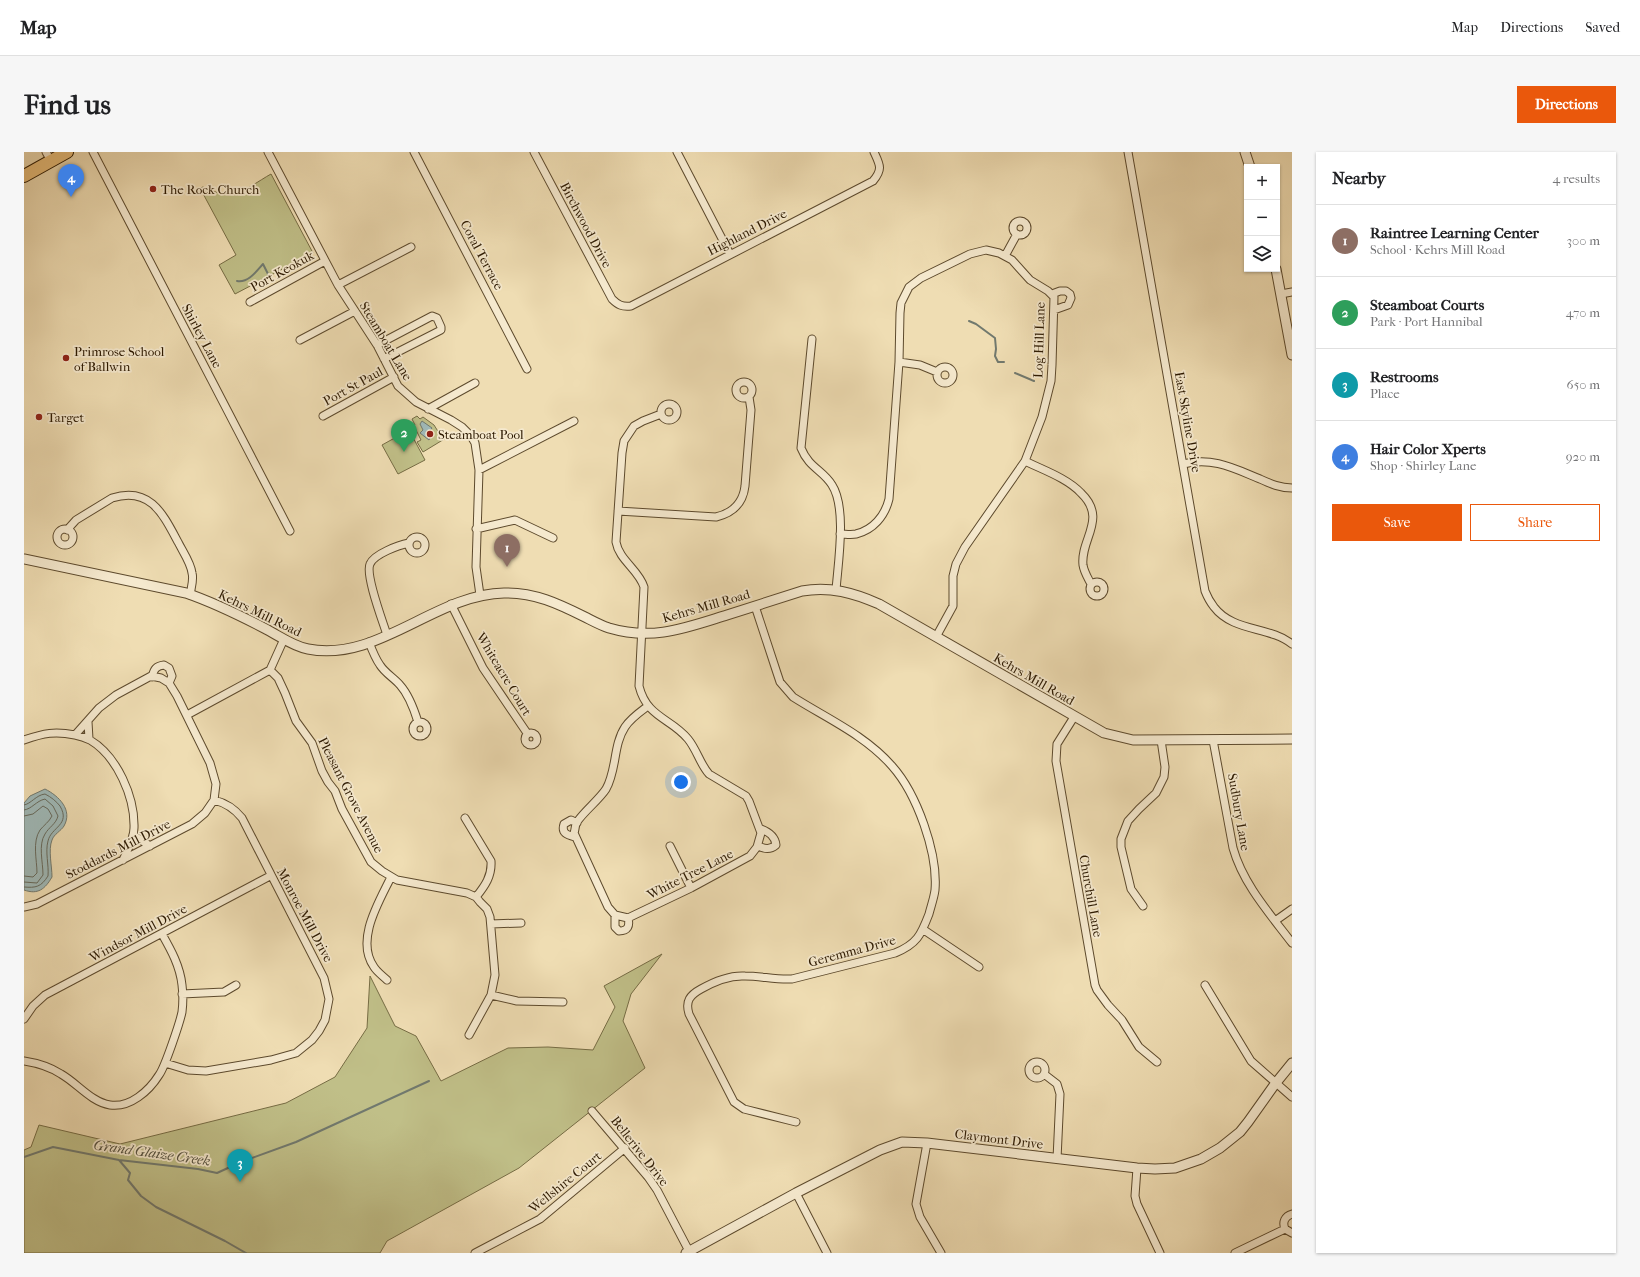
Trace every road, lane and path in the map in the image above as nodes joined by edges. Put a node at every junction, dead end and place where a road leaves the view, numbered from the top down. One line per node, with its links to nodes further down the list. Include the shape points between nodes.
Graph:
1 (67, 152): 10 (highway)
2 (93, 152): 49 (street, Shirley Lane)
3 (268, 152): 17 (street, Steamboat Lane)
4 (414, 152): 33 (street, Coral Terrace)
5 (534, 152): 24 (street, Birchwood Drive, via 612,299)
6 (677, 152): 15 (street)
7 (874, 152): 15 (street, Highland Drive, via 880,170 872,181)
8 (1128, 152): 43 (street, East Skyline Drive)
9 (1245, 152): 11 (street)
10 (48, 156): 12 (highway)
11 (1249, 164)
12 (24, 176)
13 (1017, 234): 16 (street)
14 (411, 246): 19 (street)
15 (730, 254): 24 (street, Highland Drive, via 631,306)
16 (1005, 256): 21 (street, Log Hill Lane, via 1030,280); 32 (street, Log Hill Lane, via 986,250 978,251 921,278 909,287 901,303)
17 (325, 261): 19 (street, Steamboat Lane); 23 (street, Port Keokuk)
18 (1277, 272): 22 (street)
19 (338, 284): 26 (street, Steamboat Lane)
20 (1292, 292): 22 (street)
21 (1052, 294): 25 (street, Log Hill Lane); 25 (street, via 1066,291 1071,298 1068,305)
22 (1281, 294): 30 (street)
23 (250, 302)
24 (620, 306)
25 (1054, 310): 42 (street, Log Hill Lane, via 1051,381 1042,416)
26 (355, 311): 28 (street); 29 (street, Steamboat Lane)
27 (812, 339): 50 (street, via 801,448 809,463 831,483 836,492 839,502)
28 (300, 340)
29 (377, 345): 31 (street, Steamboat Lane); 31 (street, via 432,316 437,318 442,327 441,330)
30 (1292, 355)
31 (384, 359): 35 (street, Steamboat Lane)
32 (899, 362): 34 (street, via 920,365); 50 (street, Log Hill Lane, via 890,499 887,509 876,523 866,530 855,534)
33 (527, 369)
34 (937, 372)
35 (394, 377): 38 (street, Steamboat Lane, via 403,392); 40 (street, Port St Paul)
36 (475, 384): 38 (street)
37 (749, 397): 46 (street, via 752,410 745,486 743,498 735,508 716,517)
38 (428, 409): 44 (street, Steamboat Lane, via 451,420 467,432 475,443)
39 (661, 414): 46 (street, via 634,426 624,441)
40 (323, 416)
41 (574, 420): 44 (street)
42 (1025, 461): 54 (street, via 1073,486 1086,499 1093,521 1083,565); 62 (street, Log Hill Lane, via 959,558 953,570 952,609)
43 (1183, 464): 45 (street, via 1214,462 1275,486); 65 (street, East Skyline Drive, via 1205,591 1214,608 1229,621 1274,634)
44 (479, 470): 47 (street, Steamboat Lane)
45 (1292, 488)
46 (618, 511): 60 (street, via 617,547 640,576 644,587)
47 (476, 528): 51 (street, via 515,520); 57 (street, Steamboat Lane, via 476,568)
48 (67, 530): 56 (street, via 76,520 112,498 132,496 146,500 157,507 165,517 187,560 193,578)
49 (290, 531)
50 (840, 534): 55 (street)
51 (553, 538)
52 (409, 543): 61 (street, via 374,558 370,564 369,575)
53 (24, 559): 56 (street, Kehrs Mill Road)
54 (1091, 584)
55 (836, 590): 59 (street, Kehrs Mill Road, via 802,591); 62 (street, Kehrs Mill Road, via 859,595 879,604)
56 (190, 595): 63 (street, Kehrs Mill Road)
57 (480, 595): 58 (street, Kehrs Mill Road); 60 (street, Kehrs Mill Road, via 530,595 610,628)
58 (451, 604): 61 (street, Kehrs Mill Road); 74 (street, Whiteacre Court, via 483,668)
59 (755, 606): 60 (street, Kehrs Mill Road, via 674,631); 101 (street, Geremma Drive, via 777,673 786,690 859,737 882,756 893,767 915,802 924,824 930,850 935,890)
60 (643, 633): 69 (street, via 639,686)
61 (387, 635): 64 (street, Kehrs Mill Road)
62 (936, 637): 71 (street, Kehrs Mill Road)
63 (284, 639): 64 (street, Kehrs Mill Road, via 302,647 318,650 351,647); 66 (street)
64 (368, 642): 73 (street, via 378,663 406,693)
65 (1292, 644)
66 (270, 670): 70 (street); 92 (street, Pleasant Grove Avenue, via 278,678 296,721 312,743 322,771 335,791 366,854 376,867)
67 (152, 676): 68 (street); 68 (street, via 158,665 164,665 169,668 172,676); 72 (street, via 108,700)
68 (169, 683): 70 (street)
69 (648, 706): 83 (street, via 625,727 606,788); 84 (street, via 688,739 709,774 746,796)
70 (187, 715): 81 (street, via 213,771 216,784)
71 (1074, 717): 79 (street, Kehrs Mill Road, via 1114,737); 114 (street, Churchill Lane, via 1057,744 1056,761 1095,985 1139,1047)
72 (88, 722): 75 (street); 76 (street)
73 (418, 722)
74 (527, 733)
75 (76, 735): 76 (street); 78 (street, via 54,732)
76 (89, 739): 85 (street, via 103,750 121,775 130,799)
77 (1292, 739): 80 (street, Kehrs Mill Road)
78 (24, 740)
79 (1161, 740): 80 (street, Kehrs Mill Road); 95 (street, via 1164,777 1152,799 1128,821 1121,839 1131,889)
80 (1213, 740): 98 (street, Sudbury Lane, via 1232,848 1255,893)
81 (214, 800): 87 (street, Stoddards Mill Drive, via 192,824); 91 (street, Monroe Mill Drive, via 224,803 242,818)
82 (465, 818): 94 (street, via 491,860 492,867 489,879)
83 (577, 823): 86 (street); 86 (street, via 571,820 563,827 566,834)
84 (761, 829): 89 (street); 89 (street, via 771,835 776,845 766,849)
85 (133, 835): 87 (street); 90 (street)
86 (575, 837): 93 (street, White Tree Lane, via 608,907 622,917)
87 (150, 846): 90 (street, Stoddards Mill Drive)
88 (670, 846): 93 (street)
89 (758, 846): 93 (street, White Tree Lane, via 750,856)
90 (123, 860): 96 (street, Stoddards Mill Drive, via 37,904)
91 (270, 876): 102 (street, Windsor Mill Drive); 115 (street, Monroe Mill Drive, via 324,978 329,999 325,1020 319,1031 296,1053 271,1060 206,1071 188,1070)
92 (391, 877): 94 (street, Pleasant Grove Avenue, via 405,882 456,890); 105 (street, via 370,922 367,949 374,968)
93 (691, 888)
94 (476, 897): 100 (street, via 486,909)
95 (1143, 906)
96 (24, 907)
97 (1292, 909): 98 (street)
98 (1275, 921): 103 (street, Sudbury Lane)
99 (521, 923): 100 (street)
100 (491, 924): 109 (street, via 495,975)
101 (924, 930): 104 (street); 121 (street, Geremma Drive, via 909,946 895,953 792,979 744,976 725,978 692,994 687,1004 689,1014 734,1102 744,1109)
102 (162, 934): 108 (street, via 178,967); 111 (street, Windsor Mill Drive, via 45,995)
103 (1292, 943)
104 (979, 967)
105 (387, 980)
106 (236, 985): 108 (street, via 224,992)
107 (1205, 985): 118 (street, via 1251,1061)
108 (182, 994): 115 (street, via 182,1013)
109 (491, 995): 110 (street, via 517,1001); 112 (street)
110 (563, 1002)
111 (24, 1019)
112 (469, 1035)
113 (24, 1061): 115 (street, via 62,1074 91,1096 109,1105 120,1105 141,1095 160,1074)
114 (1157, 1062)
115 (165, 1063)
116 (1292, 1063): 118 (street, Claymont Drive)
117 (1044, 1074): 124 (street, via 1057,1084 1060,1094)
118 (1275, 1084): 119 (street); 125 (street, Claymont Drive, via 1240,1132 1202,1159 1175,1168)
119 (1292, 1097)
120 (592, 1110): 123 (street, Bellerive Drive)
121 (796, 1122)
122 (927, 1143): 124 (street, Claymont Drive); 126 (street, Claymont Drive, via 902,1142 887,1147); 133 (street, via 916,1204 920,1217)
123 (625, 1148): 130 (street, Bellerive Drive, via 657,1190); 131 (street, Wellshire Court, via 540,1219)
124 (1057, 1159): 125 (street, Claymont Drive)
125 (1137, 1168): 134 (street, via 1137,1204)
126 (796, 1193): 130 (street, Claymont Drive); 132 (street)
127 (1292, 1214): 128 (street, via 1285,1220)
128 (1285, 1229): 129 (street); 135 (street)
129 (1292, 1233)
130 (688, 1252)
131 (475, 1253)
132 (827, 1253)
133 (941, 1253)
134 (1160, 1253)
135 (1235, 1253)

